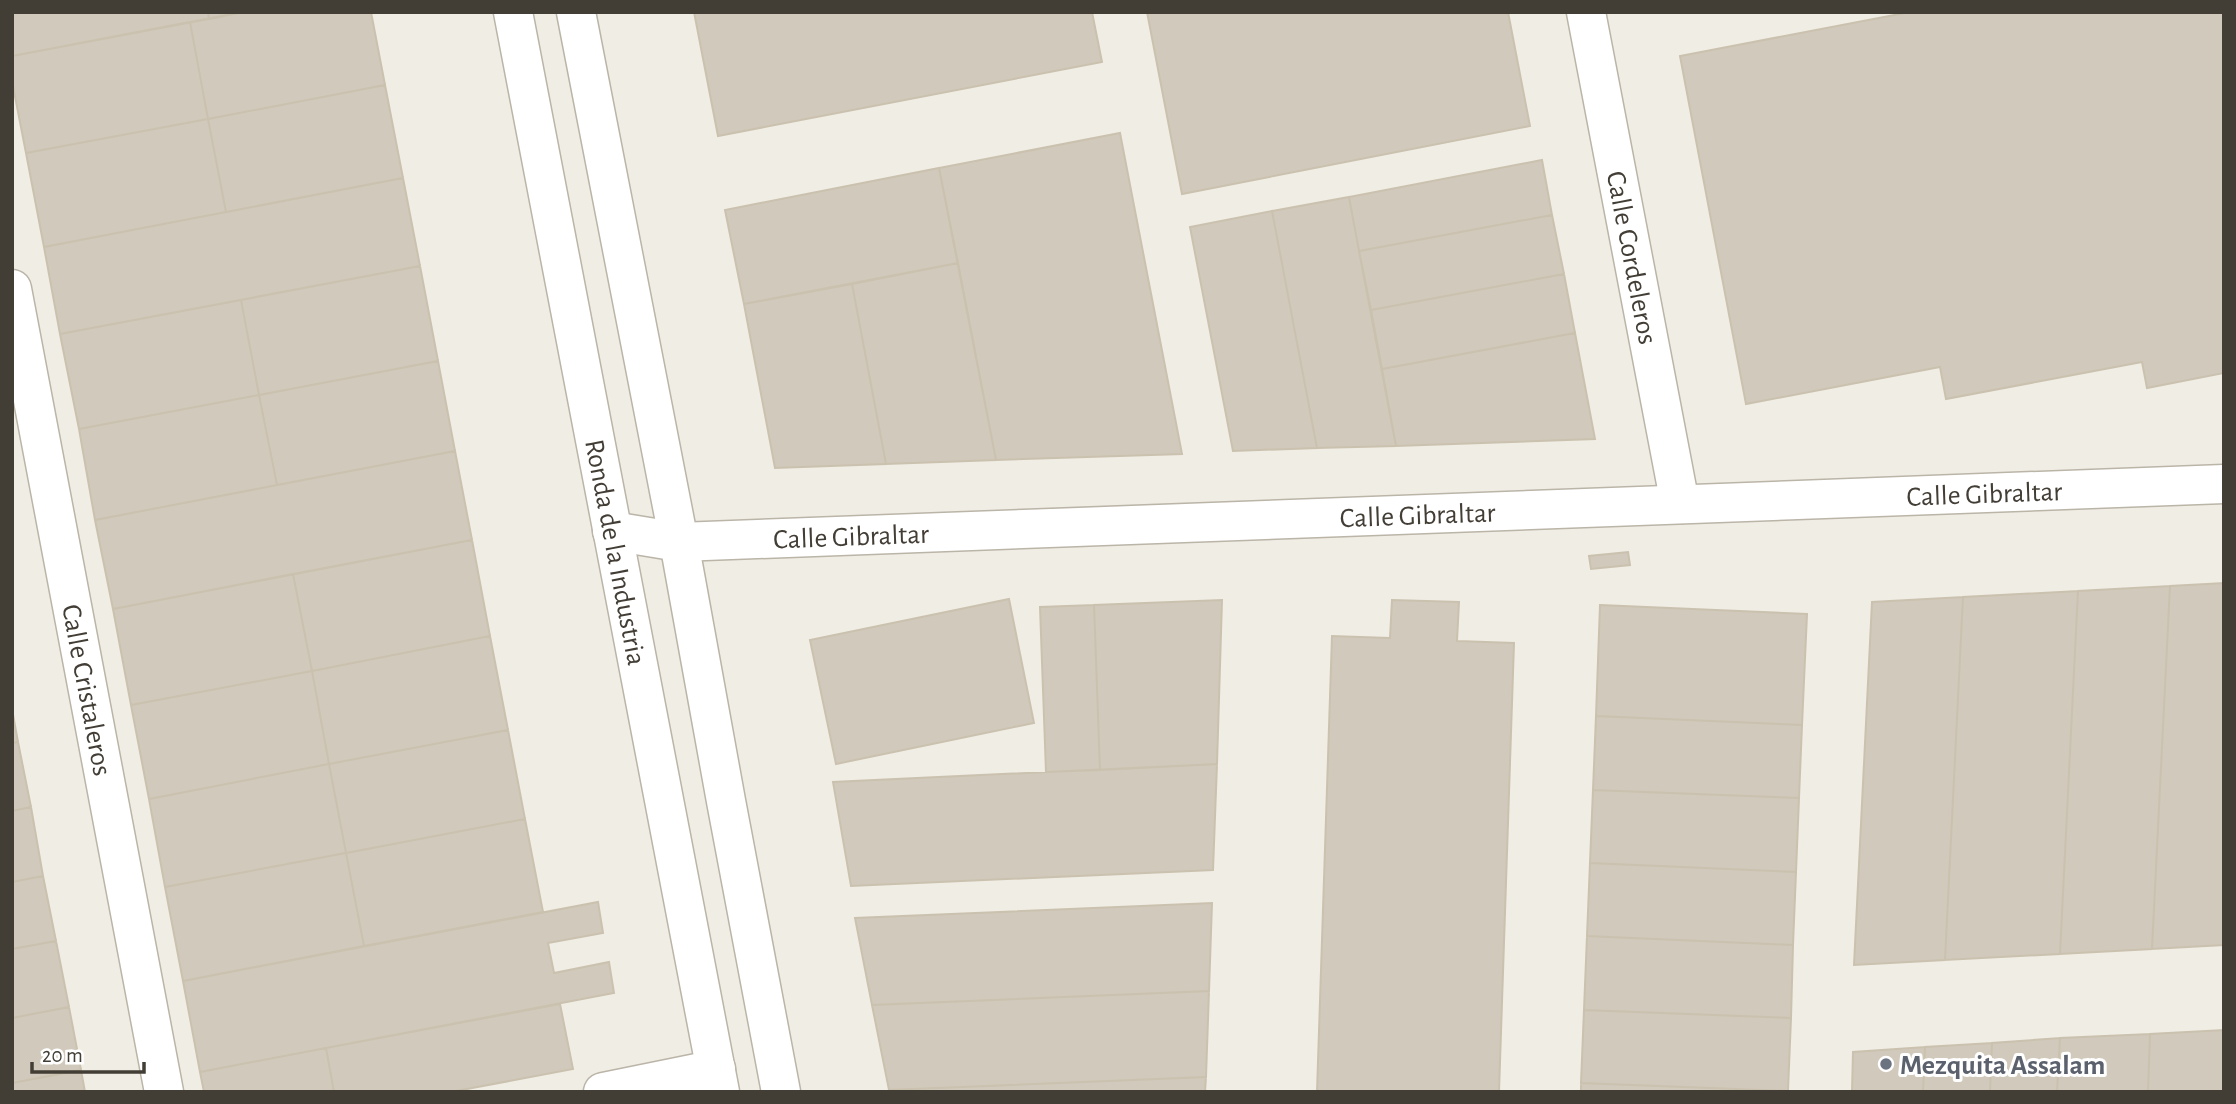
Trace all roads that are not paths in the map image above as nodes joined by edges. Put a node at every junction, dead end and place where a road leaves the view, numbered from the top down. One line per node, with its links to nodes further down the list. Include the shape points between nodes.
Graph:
1 (513, 12): 7 (street, Ronda de la Industria)
2 (576, 12): 8 (street)
3 (1586, 12): 6 (street, Calle Cordeleros)
4 (12, 289): 10 (street, Calle Cristaleros)
5 (2224, 484): 6 (street, Calle Gibraltar)
6 (1680, 505): 8 (street, Calle Gibraltar)
7 (612, 531): 8 (street, Calle Gibraltar); 9 (street, Ronda de la Industria)
8 (679, 542): 12 (street)
9 (718, 1081): 11 (street)
10 (163, 1092)
11 (603, 1092)
12 (781, 1092)

